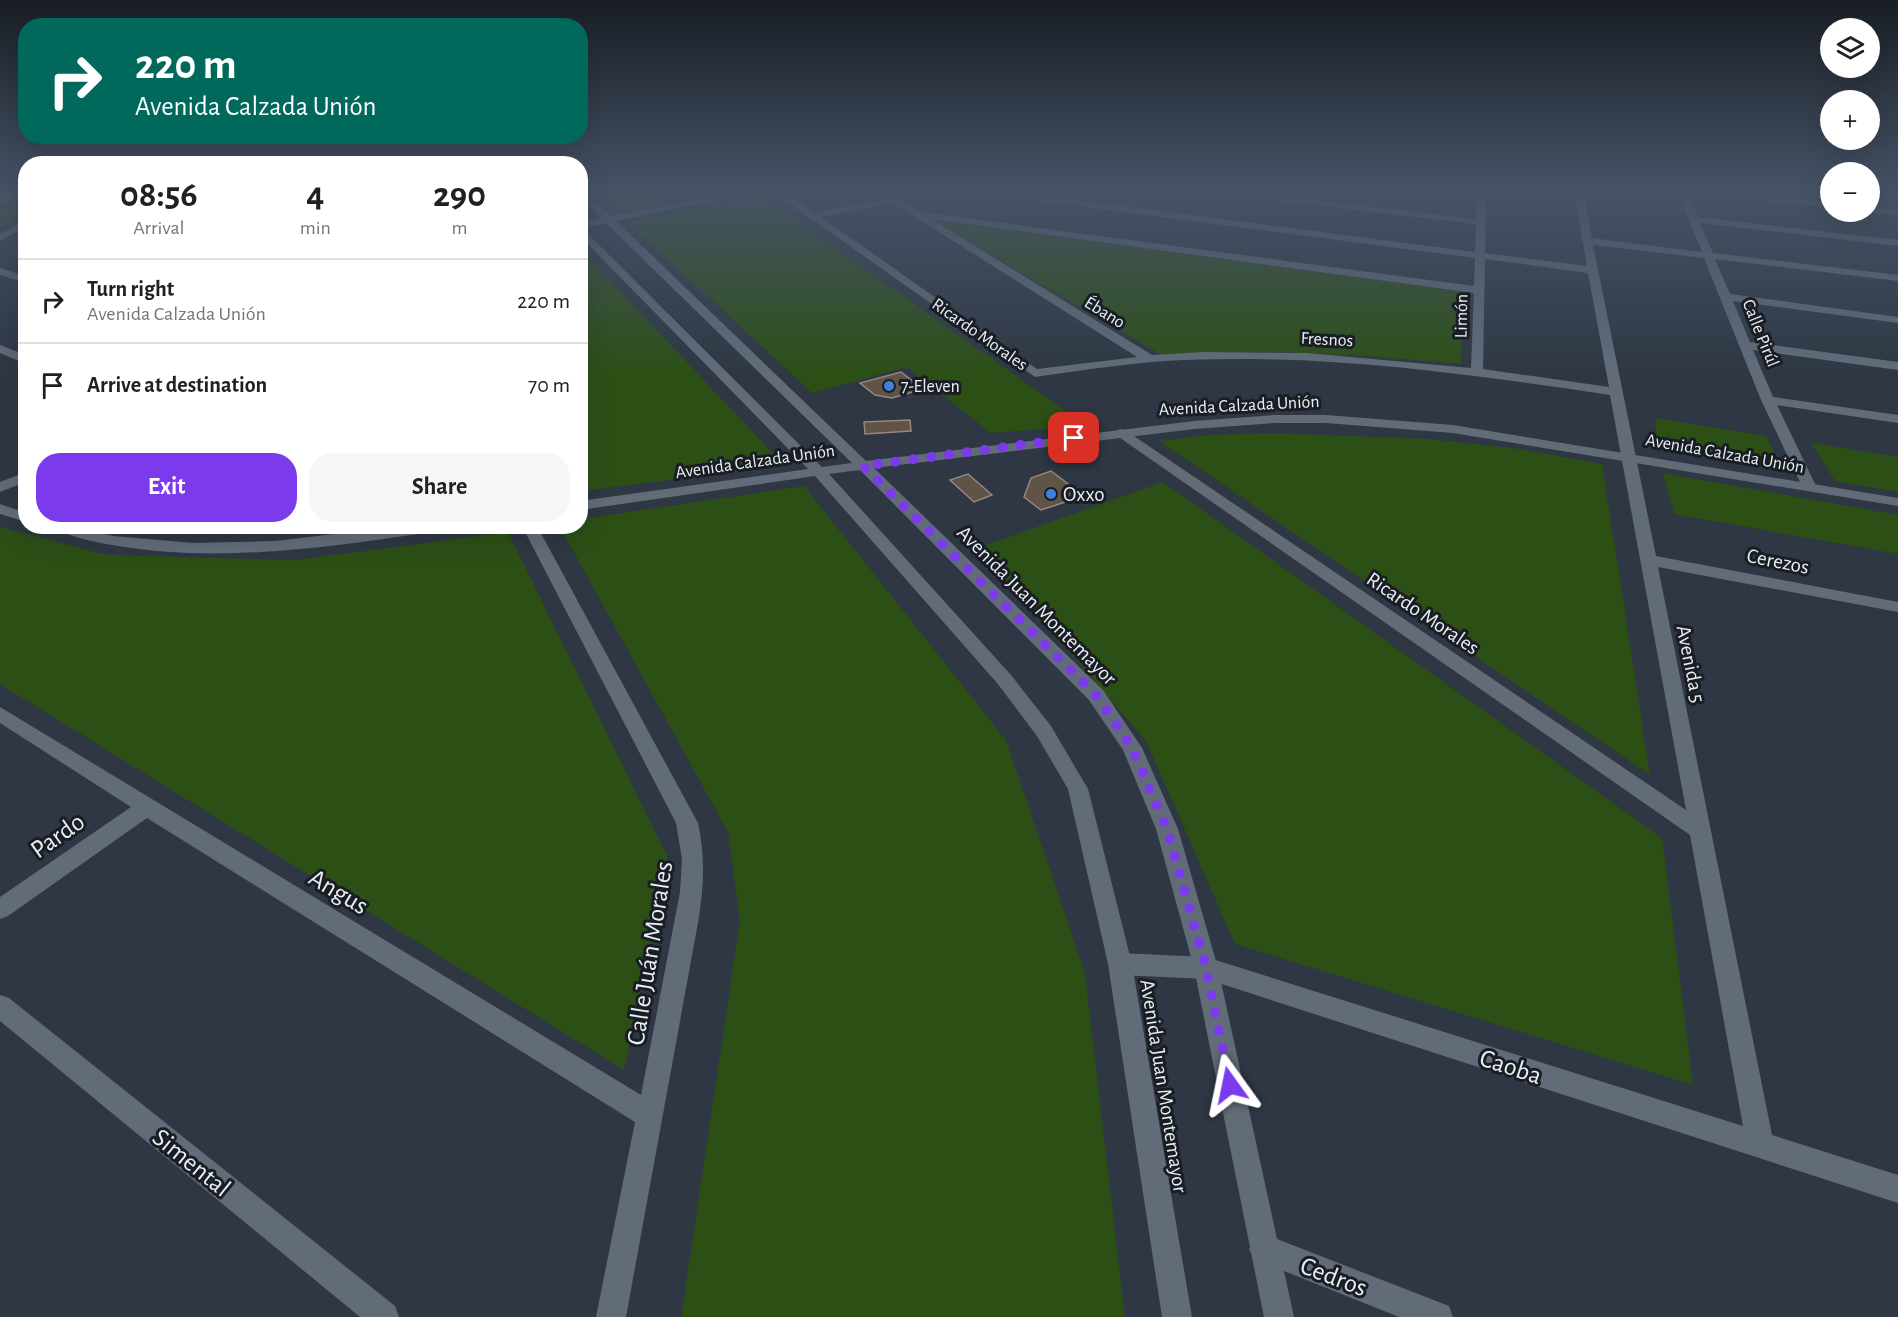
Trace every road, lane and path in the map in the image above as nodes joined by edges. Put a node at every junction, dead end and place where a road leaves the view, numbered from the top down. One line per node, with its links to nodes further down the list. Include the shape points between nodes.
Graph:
1 (602, 252): 31 (street, Avenida Juan Montemayor)
2 (642, 252): 30 (street, Avenida Juan Montemayor)
3 (865, 252): 24 (street, Ricardo Morales)
4 (979, 252): 21 (street, Ébano)
5 (1201, 252): 15 (street)
6 (1460, 252): 9 (street)
7 (1590, 252): 11 (street, Avenida 5)
8 (1687, 252): 10 (street)
9 (1480, 255): 11 (street); 15 (street, Limón)
10 (1709, 255): 14 (street); 16 (street, Calle Pirúl)
11 (1593, 270): 25 (street, Avenida 5)
12 (0, 271): 13 (street)
13 (18, 277)
14 (1898, 278)
15 (1478, 290): 23 (street, Limón)
16 (1727, 297): 17 (street); 18 (street, Calle Pirúl)
17 (1898, 320)
18 (1745, 345): 22 (street); 26 (street, Calle Pirúl)
19 (0, 349): 20 (street)
20 (18, 357)
21 (1148, 358): 23 (street, Fresnos, via 1303,356); 24 (street, Fresnos)
22 (1898, 366)
23 (1477, 370): 25 (street, Fresnos)
24 (1035, 373)
25 (1617, 392): 29 (street, Avenida 5)
26 (1768, 400): 27 (street); 33 (street, Calle Pirúl)
27 (1898, 419)
28 (1120, 432): 29 (street, Avenida Calzada Unión, via 1250,420 1356,421 1453,429); 30 (street, Avenida Calzada Unión); 46 (street, Ricardo Morales)
29 (1629, 456): 33 (street, Avenida Calzada Unión); 42 (street, Avenida 5)
30 (863, 466): 31 (street, Avenida Calzada Unión); 49 (street, Avenida Juan Montemayor, via 1096,695 1132,748 1167,829)
31 (819, 472): 36 (street, Avenida Calzada Unión); 48 (street, Avenida Juan Montemayor, via 1004,679 1044,731 1078,789)
32 (18, 480): 34 (street)
33 (1809, 486): 35 (street, Avenida Calzada Unión)
34 (0, 488)
35 (1898, 502)
36 (588, 505)
37 (0, 508): 38 (street)
38 (18, 515)
39 (85, 534): 40 (street, via 113,541 225,547)
40 (384, 534)
41 (533, 534): 51 (street, Calle Juán Morales, via 687,823 694,852 688,917)
42 (1649, 560): 43 (street, Cerezos); 46 (street, Avenida 5)
43 (1898, 607)
44 (0, 714): 45 (street, Angus)
45 (147, 807): 47 (street, Pardo); 51 (street, Angus)
46 (1700, 831): 52 (street, Avenida 5)
47 (0, 909)
48 (1120, 964): 49 (street, Caoba); 57 (street, Avenida Juan Montemayor)
49 (1206, 968): 52 (street, Caoba); 54 (street, Avenida Juan Montemayor)
50 (0, 1006): 55 (street, Simental)
51 (650, 1115): 56 (street, Calle Juán Morales)
52 (1760, 1145): 53 (street, Caoba)
53 (1898, 1189)
54 (1264, 1249): 58 (street, Avenida Juan Montemayor); 59 (street, Cedros)
55 (384, 1317)
56 (610, 1317)
57 (1177, 1317)
58 (1279, 1317)
59 (1438, 1317)

